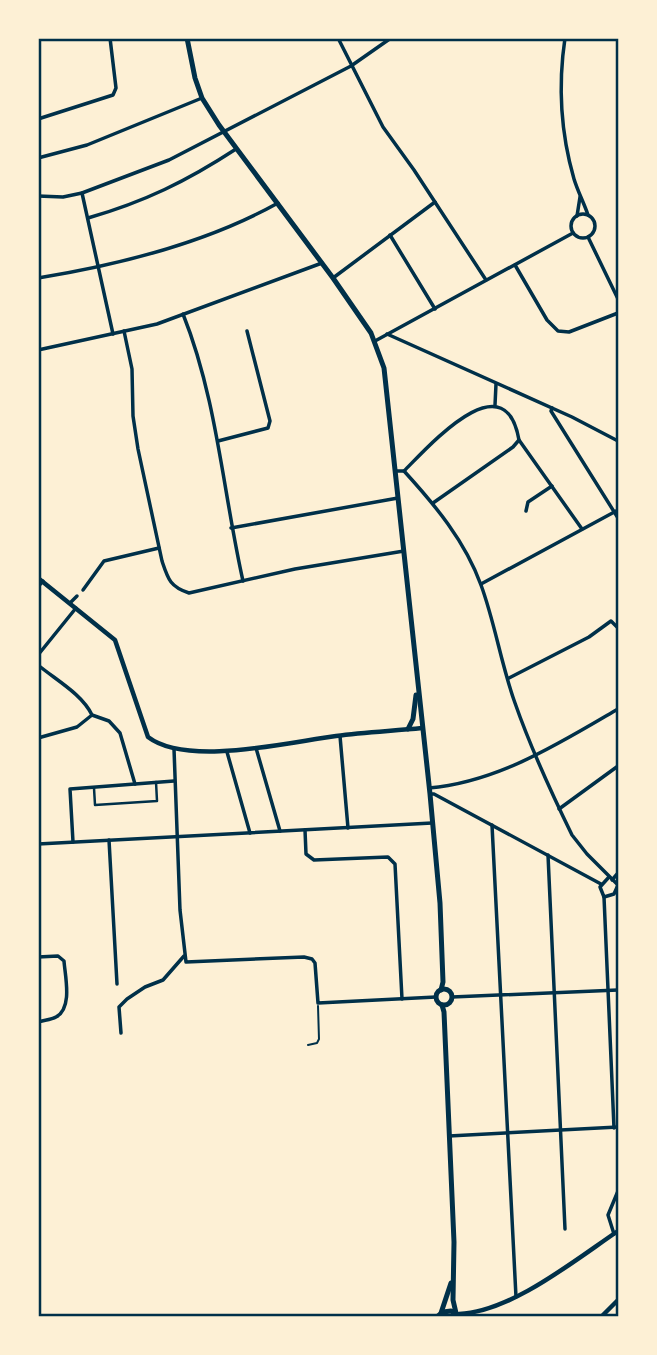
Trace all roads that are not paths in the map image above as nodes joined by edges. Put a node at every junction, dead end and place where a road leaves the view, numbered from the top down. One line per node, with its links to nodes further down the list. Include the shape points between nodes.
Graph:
1 (110, 38): 8 (street, via 113,95)
2 (187, 38): 7 (main road)
3 (338, 38): 6 (street)
4 (391, 38): 6 (street)
5 (565, 38): 13 (street, via 562,108)
6 (351, 66): 9 (street); 15 (street, via 383,127)
7 (202, 98): 9 (main road); 11 (street, via 87,145)
8 (38, 119)
9 (224, 131): 10 (main road); 12 (street, via 169,160)
10 (238, 148): 16 (main road); 19 (street, via 161,192)
11 (38, 158)
12 (82, 193): 14 (street); 19 (street)
13 (580, 195): 17 (street); 18 (street)
14 (38, 196)
15 (435, 202): 21 (street); 28 (street)
16 (278, 203): 23 (main road); 25 (street, via 196,238)
17 (588, 215): 18 (street); 22 (street, via 596,227)
18 (577, 216): 20 (street, via 571,225)
19 (88, 218): 25 (street)
20 (573, 233): 22 (street); 24 (street)
21 (390, 235): 27 (street); 30 (street)
22 (588, 237): 29 (street)
23 (322, 263): 27 (main road); 32 (street)
24 (515, 265): 28 (street); 31 (street, via 558,331 569,332)
25 (99, 267): 26 (street); 35 (street)
26 (38, 278)
27 (334, 278): 37 (main road)
28 (485, 280): 30 (street)
29 (618, 299)
30 (435, 309): 36 (street)
31 (618, 313)
32 (183, 314): 33 (street); 43 (street)
33 (124, 331): 35 (street); 55 (street, via 138,449)
34 (247, 331): 43 (street, via 270,421 268,428)
35 (113, 334): 38 (street)
36 (387, 334): 37 (street); 39 (street)
37 (375, 341): 45 (main road, via 384,368)
38 (38, 350)
39 (496, 384): 40 (street); 41 (street)
40 (495, 405): 42 (street, via 509,413); 46 (street, via 473,412 451,427)
41 (552, 408): 44 (street); 51 (street)
42 (519, 440): 47 (street); 49 (street)
43 (218, 441): 53 (street)
44 (618, 441)
45 (396, 471): 46 (street); 48 (main road)
46 (404, 471): 49 (street)
47 (552, 486): 50 (street, via 528,502); 54 (street)
48 (398, 498): 53 (street); 56 (main road)
49 (433, 503): 59 (street, via 462,545)
50 (526, 511)
51 (617, 511): 52 (street); 54 (street)
52 (618, 518)
53 (231, 528): 58 (street)
54 (582, 530): 59 (street)
55 (159, 548): 58 (street, via 176,589 189,593); 61 (street, via 104,561)
56 (404, 551): 58 (street); 69 (main road)
57 (41, 580): 60 (street); 63 (street)
58 (243, 581)
59 (481, 584): 68 (street)
60 (38, 587)
61 (83, 590)
62 (77, 596): 63 (street)
63 (70, 603): 64 (street)
64 (76, 608): 66 (street); 77 (street, via 115,640 148,737)
65 (618, 628): 68 (street, via 611,621)
66 (38, 654)
67 (38, 666): 71 (street, via 88,706)
68 (509, 678): 79 (street)
69 (418, 688): 72 (main road); 73 (main road)
70 (618, 709): 79 (street)
71 (92, 715): 75 (street, via 78,727); 83 (street, via 109,721 120,733)
72 (422, 728): 73 (street); 85 (main road)
73 (408, 729): 74 (street)
74 (340, 735): 76 (street); 89 (street)
75 (38, 738)
76 (256, 748): 78 (street); 91 (street)
77 (174, 749): 78 (street); 81 (street)
78 (227, 752): 92 (street)
79 (538, 756): 85 (street); 86 (street)
80 (618, 766): 86 (street)
81 (174, 781): 82 (street); 93 (street)
82 (156, 782): 83 (street); 84 (street, via 158,801 95,804)
83 (135, 784): 84 (street)
84 (94, 788): 95 (street, via 70,789)
85 (429, 791): 87 (main road); 88 (street)
86 (559, 809): 99 (street, via 578,845)
87 (432, 823): 89 (street); 108 (main road)
88 (492, 825): 97 (street); 112 (street)
89 (348, 828): 90 (street)
90 (305, 830): 91 (street); 115 (street, via 306,854 314,860 388,858 395,864)
91 (280, 831): 92 (street)
92 (250, 833): 93 (street)
93 (177, 836): 94 (street); 105 (street)
94 (109, 840): 95 (street); 107 (street)
95 (73, 842): 96 (street)
96 (38, 844)
97 (548, 855): 100 (street); 111 (street)
98 (618, 873): 99 (street)
99 (611, 878): 100 (street); 101 (street)
100 (601, 884): 103 (street)
101 (618, 885): 103 (street, via 614,894)
102 (38, 895): 104 (street)
103 (604, 897): 110 (street)
104 (39, 902)
105 (184, 956): 116 (street, via 191,964 312,959); 119 (street, via 163,980 119,1007)
106 (38, 957): 118 (street, via 62,958 66,1000 56,1017)
107 (117, 984)
108 (444, 990): 113 (main road); 114 (main road)
109 (618, 990): 110 (street)
110 (608, 991): 111 (street); 121 (street)
111 (555, 993): 112 (street); 122 (street)
112 (500, 995): 114 (street); 123 (street)
113 (435, 997): 115 (street); 117 (main road)
114 (453, 997): 117 (main road)
115 (402, 999): 116 (street)
116 (318, 1003): 120 (lane, via 319,1040)
117 (444, 1005): 124 (main road)
118 (38, 1022)
119 (121, 1033)
120 (307, 1045)
121 (616, 1127): 122 (street)
122 (560, 1130): 123 (street); 126 (street)
123 (507, 1133): 124 (street); 129 (street)
124 (449, 1136): 128 (main road)
125 (618, 1191): 127 (street, via 608,1216)
126 (565, 1229)
127 (616, 1232): 129 (street)
128 (453, 1274): 132 (main road); 133 (main road)
129 (516, 1297): 131 (street)
130 (618, 1300): 135 (street)
131 (481, 1312): 132 (street); 134 (street)
132 (458, 1314): 133 (main road, via 447,1311)
133 (440, 1315)
134 (474, 1317)
135 (602, 1317)

